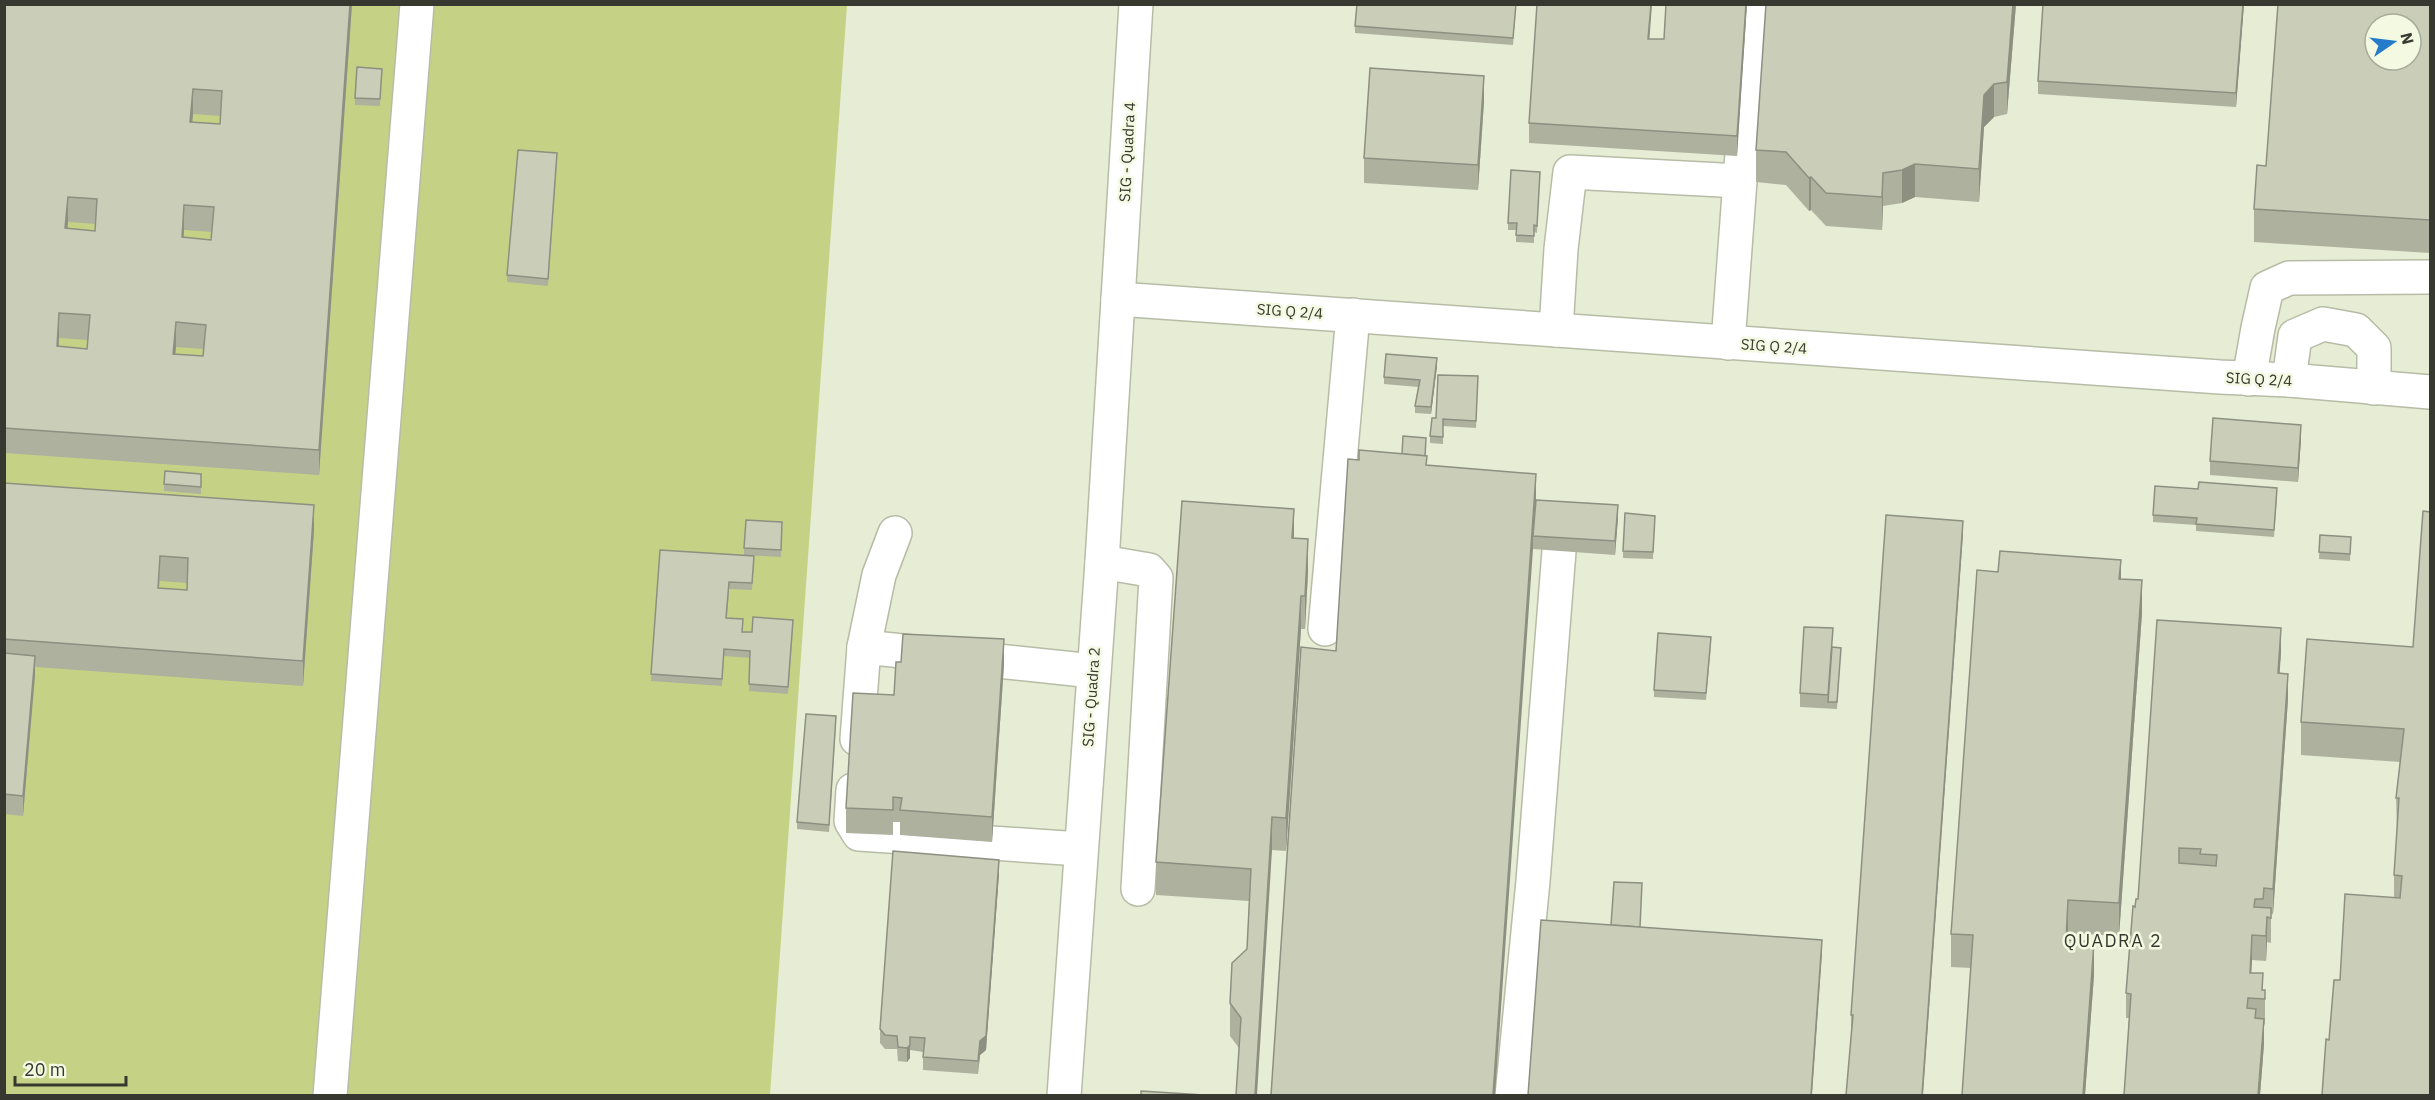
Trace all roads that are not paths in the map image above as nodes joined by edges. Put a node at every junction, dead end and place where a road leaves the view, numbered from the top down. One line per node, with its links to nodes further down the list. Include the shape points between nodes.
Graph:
1 (417, 4): 22 (street)
2 (1136, 4): 6 (street, SIG - Quadra 4)
3 (1753, 4): 4 (street)
4 (1740, 181): 8 (street, via 1570,172); 9 (street)
5 (2430, 277): 10 (street, via 2289,278 2267,288)
6 (1118, 298): 7 (street, SIG Q 2/4); 16 (street, SIG - Quadra 2)
7 (1353, 315): 8 (street, SIG Q 2/4); 17 (street)
8 (1556, 330): 9 (street, SIG Q 2/4)
9 (1728, 343): 10 (street, SIG Q 2/4)
10 (2249, 379): 11 (street, SIG Q 2/4)
11 (2289, 380): 12 (street, SIG Q 2/4); 12 (street, via 2295,336 2323,324 2356,330 2374,348)
12 (2374, 388): 13 (street, SIG Q 2/4)
13 (2430, 392)
14 (895, 532): 18 (street, via 879,575)
15 (1559, 551): 24 (street)
16 (1102, 562): 19 (street, SIG - Quadra 2); 21 (street, via 1143,568 1156,578)
17 (1325, 629)
18 (864, 647): 19 (street); 20 (street, via 851,820 860,834)
19 (1093, 671): 20 (street, SIG - Quadra 2)
20 (1080, 849): 23 (street, SIG - Quadra 2)
21 (1138, 889)
22 (330, 1095)
23 (1064, 1095)
24 (1512, 1095)

